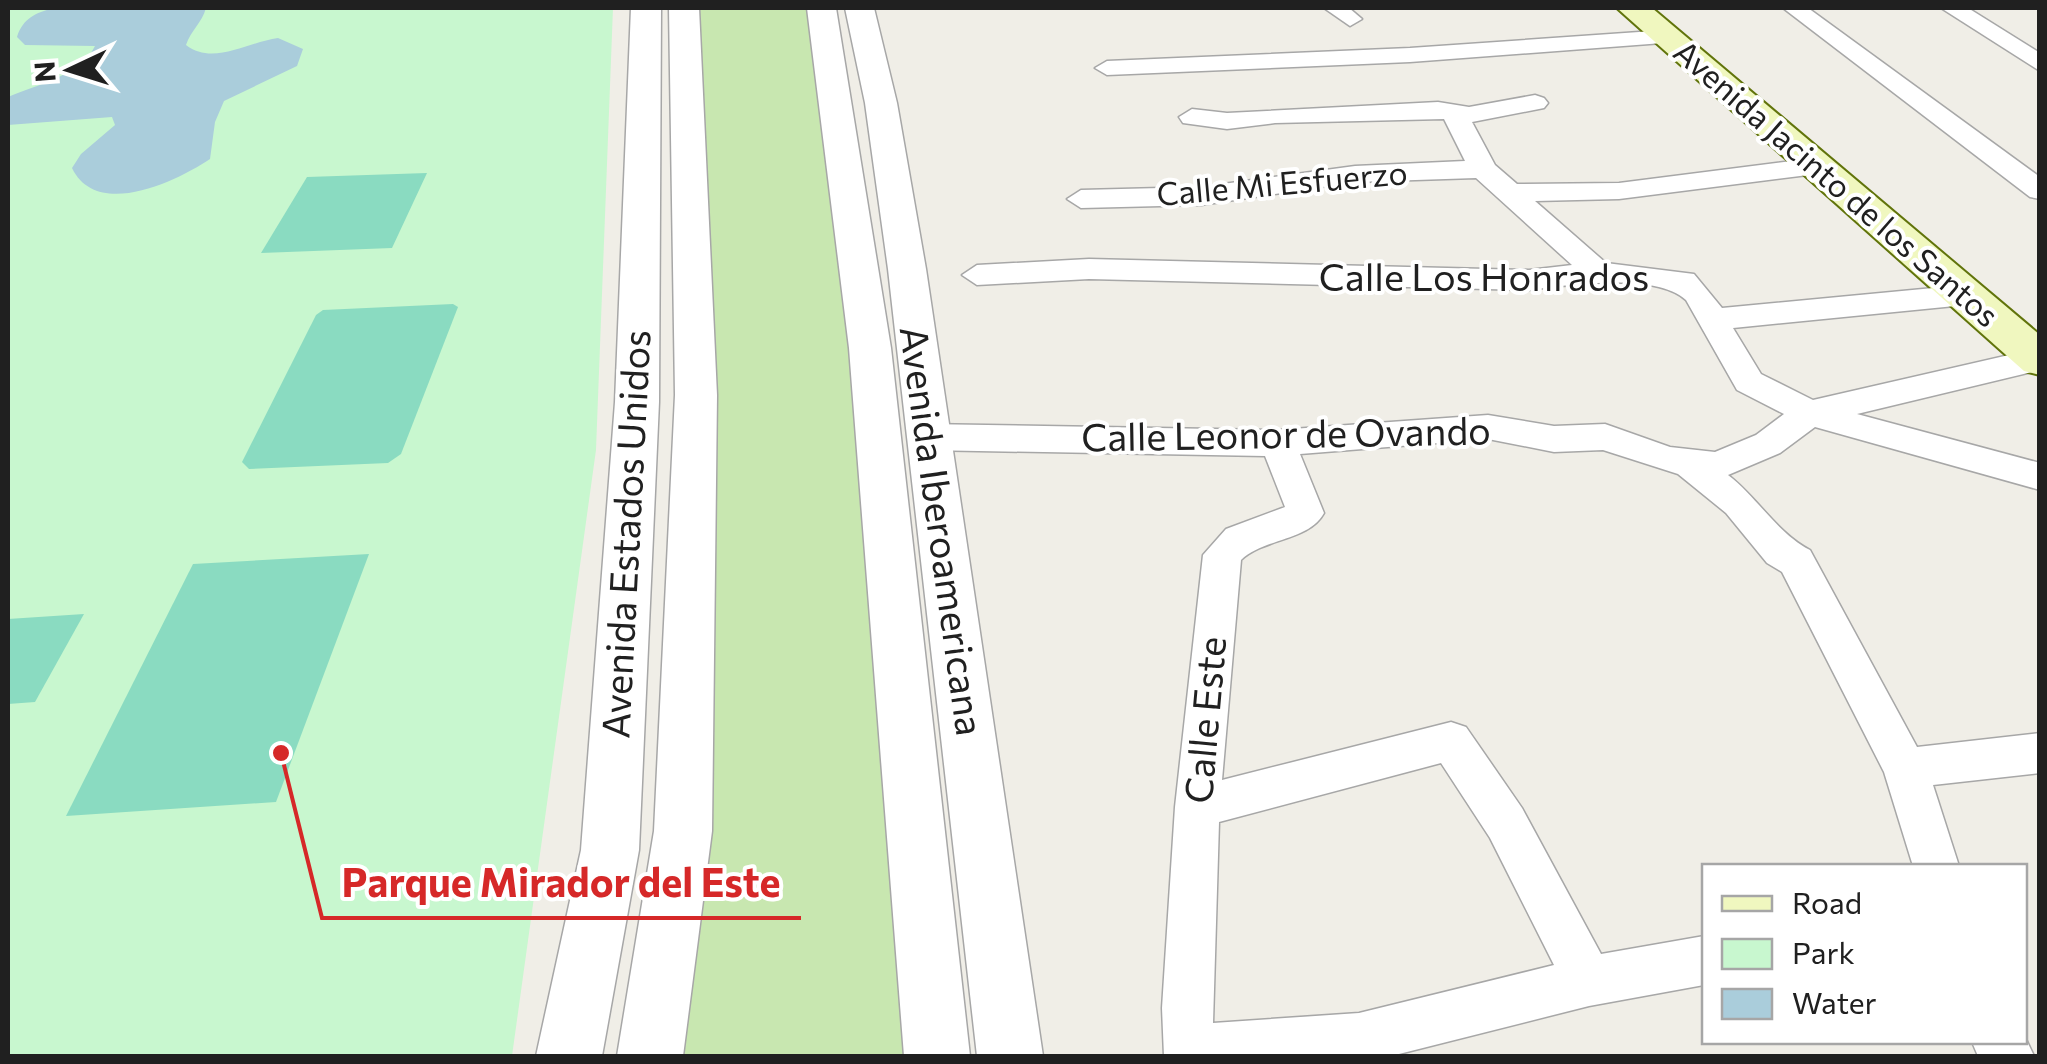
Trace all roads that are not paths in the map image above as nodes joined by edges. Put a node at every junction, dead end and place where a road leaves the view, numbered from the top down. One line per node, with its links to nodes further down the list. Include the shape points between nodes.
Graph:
1 (646, 8): 25 (street, Avenida Estados Unidos)
2 (684, 8): 24 (street, Avenida Estados Unidos)
3 (821, 8): 41 (street, Avenida Iberoamericana, via 870,348)
4 (859, 8): 27 (street, Avenida Iberoamericana, via 884,122)
5 (1633, 8): 8 (main road, Avenida Jacinto de los Santos)
6 (1794, 8): 16 (street)
7 (1953, 8): 9 (street)
8 (1668, 38): 10 (street); 14 (main road, Avenida Jacinto de los Santos)
9 (2040, 64)
10 (1107, 68)
11 (1535, 103): 12 (street)
12 (1456, 114): 13 (street); 15 (street)
13 (1192, 117)
14 (1816, 166): 17 (street, via 1619,191); 21 (main road, Avenida Jacinto de los Santos)
15 (1483, 169): 17 (street); 18 (street, Calle Mi Esfuerzo, via 1355,174 1201,196)
16 (2040, 190)
17 (1506, 193): 19 (street)
18 (1080, 198)
19 (1598, 272): 20 (street, Calle Los Honrados, via 1529,280 1090,269); 22 (street, Calle Los Honrados, via 1683,281)
20 (977, 275)
21 (1965, 295): 22 (street); 23 (main road, Avenida Jacinto de los Santos)
22 (1714, 319): 26 (street, Calle Los Honrados, via 1749,382)
23 (2039, 360): 26 (street, Calle Leonor de Ovando)
24 (696, 394): 25 (street); 40 (street, Avenida Estados Unidos, via 683,831)
25 (637, 402): 39 (street, Avenida Estados Unidos, via 610,850)
26 (1810, 412): 29 (street, Calle Leonor de Ovando, via 1734,461); 30 (street, Calle Los Honrados)
27 (926, 437): 28 (street, Calle Leonor de Ovando); 42 (street, Avenida Iberoamericana)
28 (1278, 443): 29 (street, Calle Leonor de Ovando, via 1488,427 1554,439 1605,437); 33 (street, Calle Este, via 1306,513 1287,526 1240,537 1222,555)
29 (1691, 466): 32 (street, via 1790,556)
30 (2040, 477)
31 (2040, 752): 32 (street)
32 (1905, 768): 34 (street)
33 (1197, 807): 36 (street, via 1452,741 1506,823); 38 (street, Calle Este)
34 (1935, 864)
35 (1702, 960): 36 (street)
36 (1590, 982): 37 (street)
37 (1361, 1048): 38 (street)
38 (1190, 1053)
39 (569, 1056)
40 (650, 1056)
41 (937, 1056)
42 (1010, 1056)

